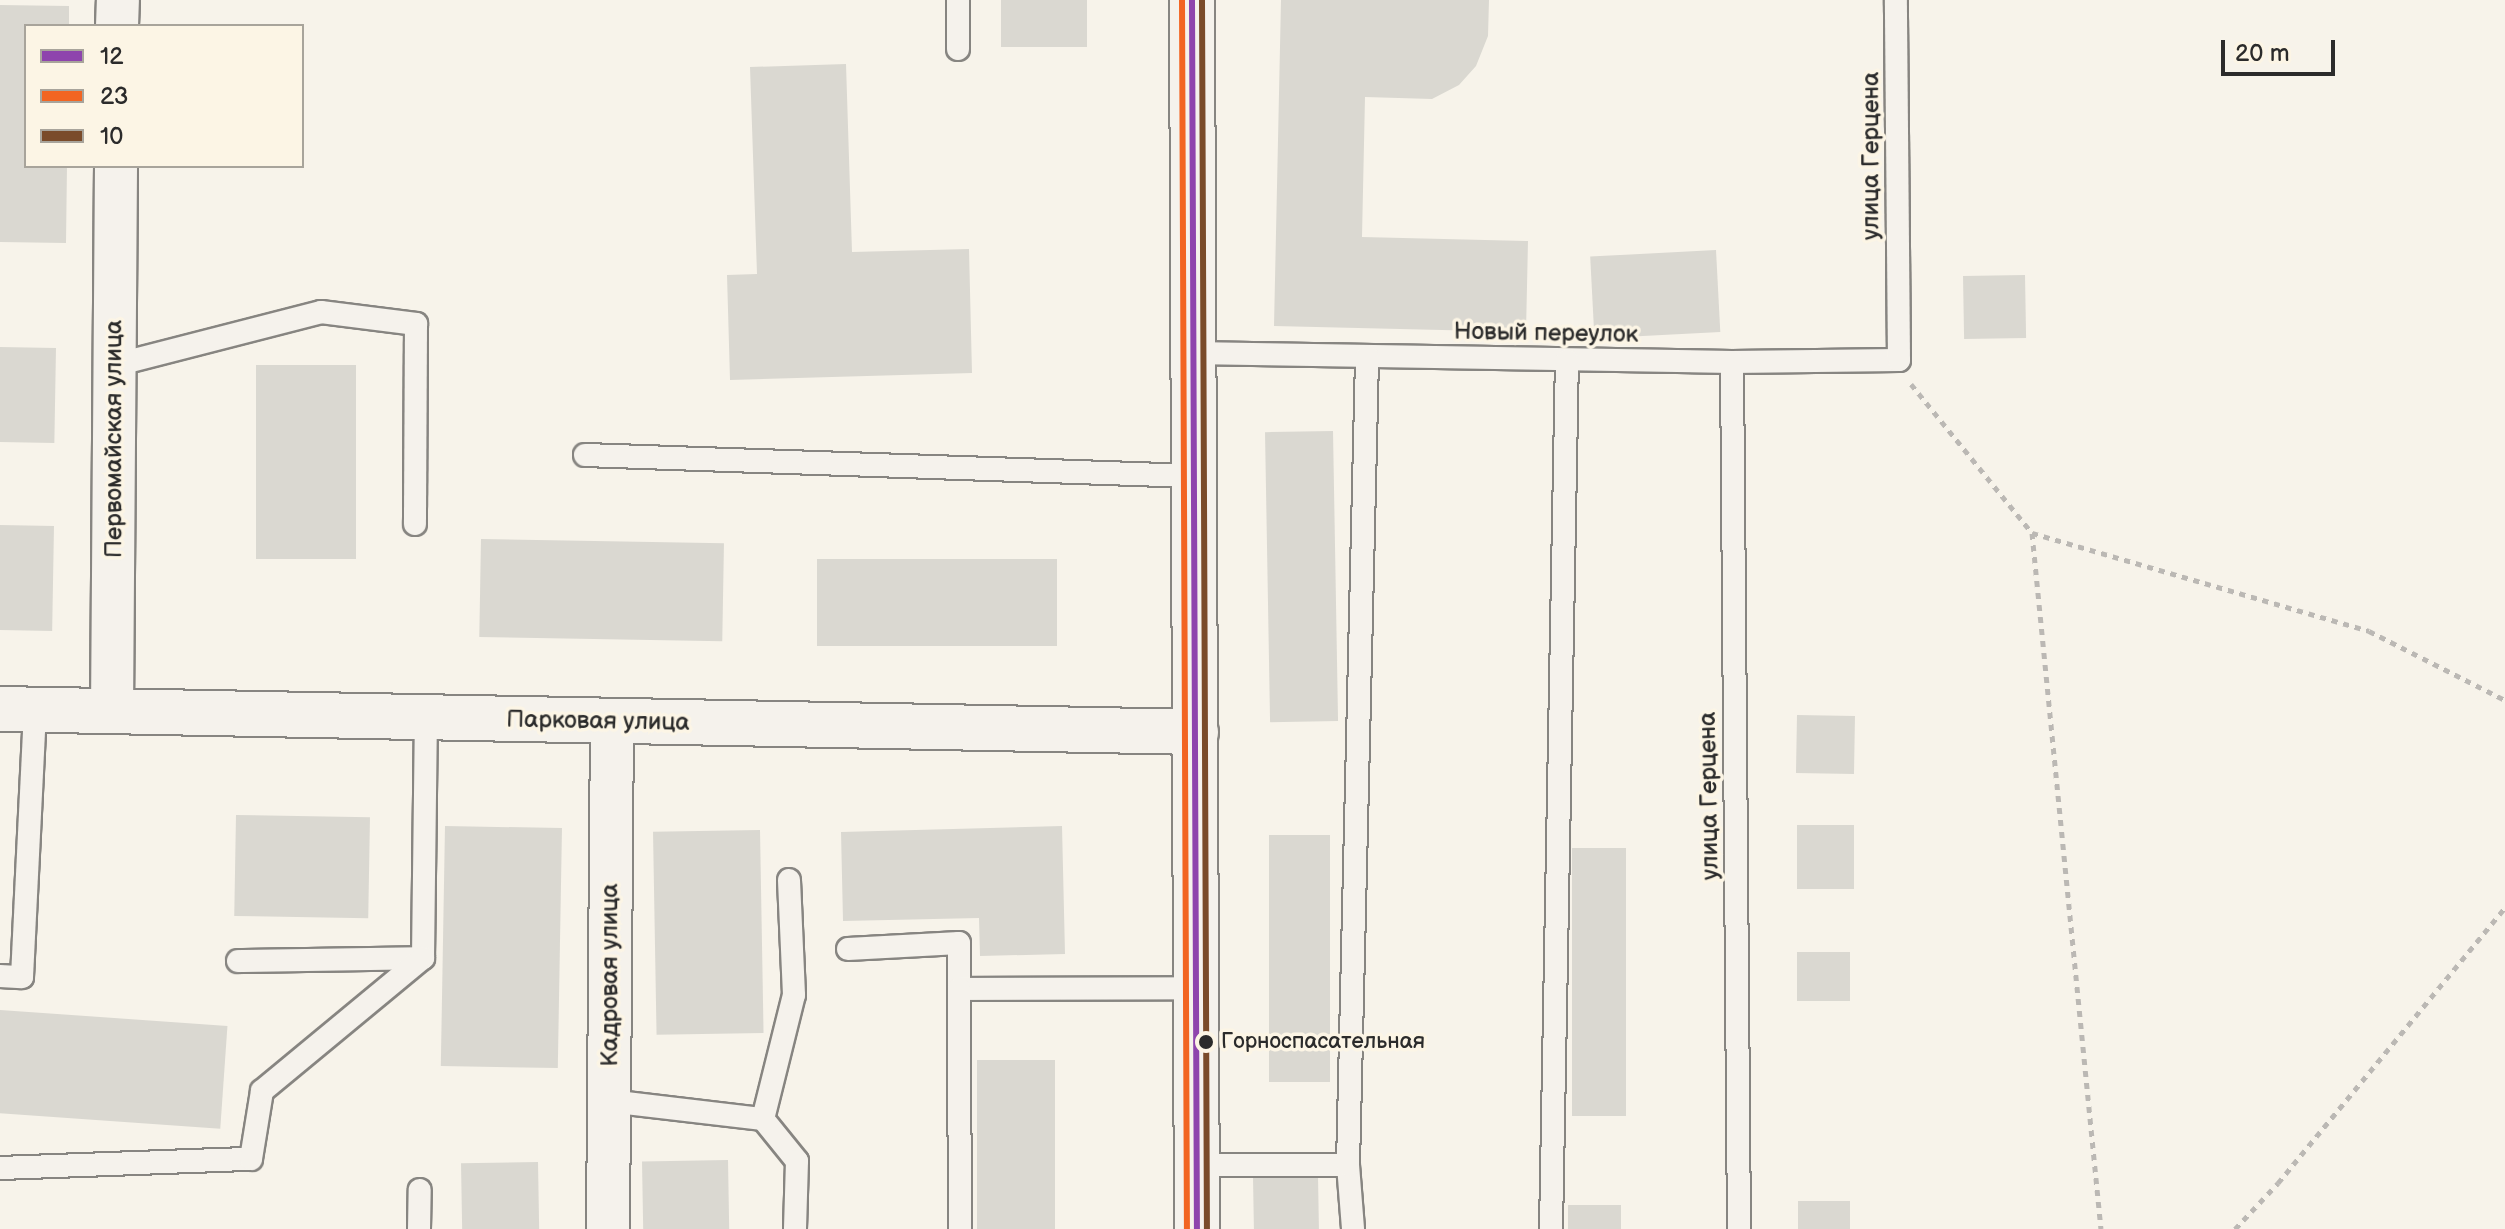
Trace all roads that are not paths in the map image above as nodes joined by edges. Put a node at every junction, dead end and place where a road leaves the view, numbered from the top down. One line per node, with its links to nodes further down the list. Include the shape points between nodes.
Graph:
1 (118, 0): 5 (street)
2 (958, 0): 6 (lane)
3 (1192, 0): 8 (main road)
4 (1896, 0): 11 (lane, улица Герцена)
5 (117, 24)
6 (958, 49)
7 (116, 168): 13 (street, Первомайская улица)
8 (1192, 353): 9 (lane, Новый переулок); 15 (main road)
9 (1367, 356): 10 (lane, Новый переулок); 32 (lane)
10 (1567, 360): 12 (lane, Новый переулок); 41 (lane)
11 (1895, 360): 12 (lane, Новый переулок)
12 (1732, 362): 42 (lane, улица Герцена)
13 (115, 365): 16 (lane, via 321,312 416,324); 18 (street, Первомайская улица)
14 (585, 455): 15 (lane)
15 (1193, 476): 21 (main road)
16 (415, 524)
17 (18, 710): 18 (main road, Парковая улица); 26 (lane, via 22,977)
18 (112, 712): 19 (main road, Парковая улица)
19 (426, 718): 20 (main road, Парковая улица); 24 (lane)
20 (612, 721): 21 (main road, Парковая улица); 29 (street, Кадровая улица)
21 (1196, 732): 27 (main road)
22 (789, 880): 30 (lane, via 794,995)
23 (848, 949): 28 (lane, via 959,943)
24 (423, 958): 25 (lane); 33 (lane, via 262,1091 251,1159)
25 (238, 961)
26 (0, 976)
27 (1197, 988): 28 (lane); 31 (main road)
28 (959, 989): 38 (lane)
29 (609, 1101): 30 (lane); 36 (street, Кадровая улица)
30 (763, 1119): 37 (lane, via 797,1161)
31 (1197, 1165): 32 (lane); 39 (main road)
32 (1348, 1165): 40 (lane)
33 (0, 1168)
34 (420, 1190): 35 (lane)
35 (419, 1229)
36 (608, 1229)
37 (795, 1229)
38 (960, 1229)
39 (1197, 1229)
40 (1353, 1229)
41 (1551, 1229)
42 (1739, 1229)

